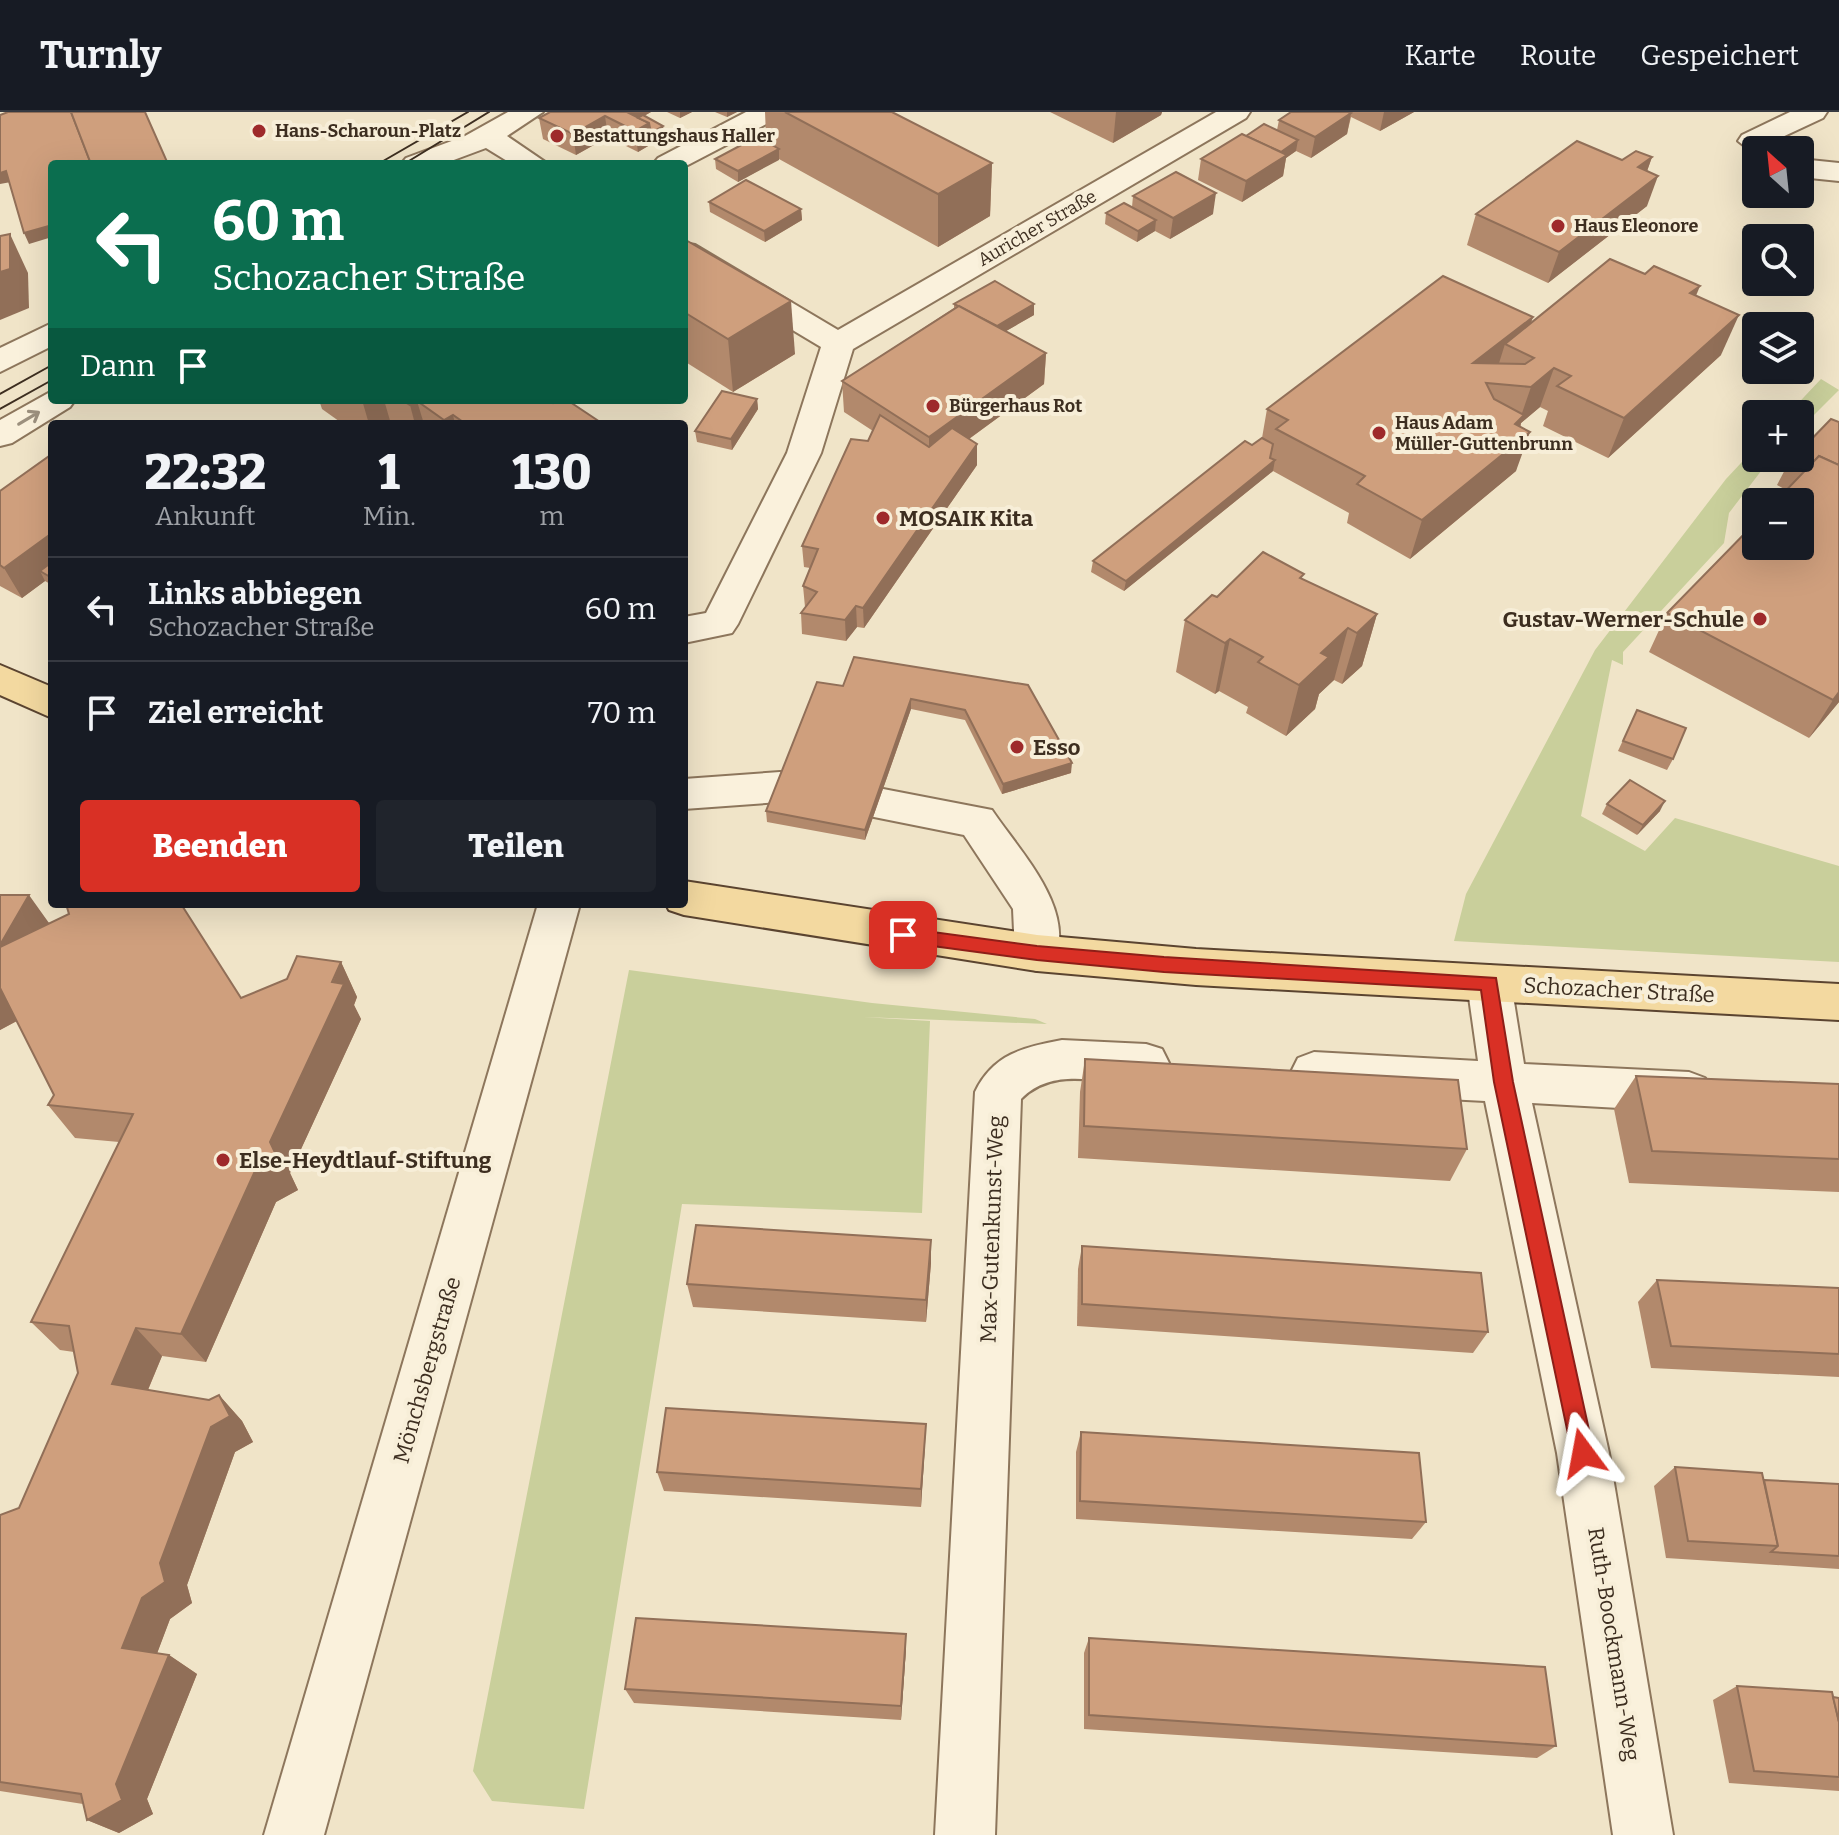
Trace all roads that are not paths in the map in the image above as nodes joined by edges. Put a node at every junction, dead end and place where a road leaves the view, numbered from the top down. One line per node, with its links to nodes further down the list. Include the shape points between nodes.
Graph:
1 (529, 112): 6 (street)
2 (768, 112): 7 (street)
3 (1236, 112): 17 (street, Auricher Straße)
4 (1813, 112): 5 (street)
5 (1763, 136)
6 (480, 139): 8 (street); 9 (street); 10 (street)
7 (699, 148): 11 (street); 12 (street)
8 (426, 160)
9 (454, 160)
10 (525, 160)
11 (676, 160)
12 (728, 163)
13 (1814, 169): 14 (street)
14 (1839, 172)
15 (688, 254): 17 (street)
16 (48, 335): 18 (street)
17 (838, 344): 21 (street, via 804,453)
18 (0, 362)
19 (51, 404): 20 (street, one-way to 19)
20 (0, 435)
21 (702, 627)
22 (0, 679): 23 (main road)
23 (48, 702)
24 (780, 787): 25 (street)
25 (688, 794)
26 (878, 804): 29 (street, via 977,821 1034,906)
27 (688, 899): 29 (main road, Schozacher Straße)
28 (558, 908): 36 (street, Mönchsbergstraße)
29 (1037, 953): 30 (main road, Schozacher Straße)
30 (1489, 983): 31 (main road, Schozacher Straße); 34 (street, Ruth-Boockmann-Weg)
31 (1839, 1002)
32 (1188, 1066): 37 (street, Max-Gutenkunst-Weg, via 1062,1059 1023,1067 998,1092)
33 (1267, 1070): 34 (street)
34 (1504, 1082): 35 (street); 38 (street, Ruth-Boockmann-Weg, via 1583,1453)
35 (1727, 1094)
36 (294, 1835)
37 (965, 1835)
38 (1643, 1835)

